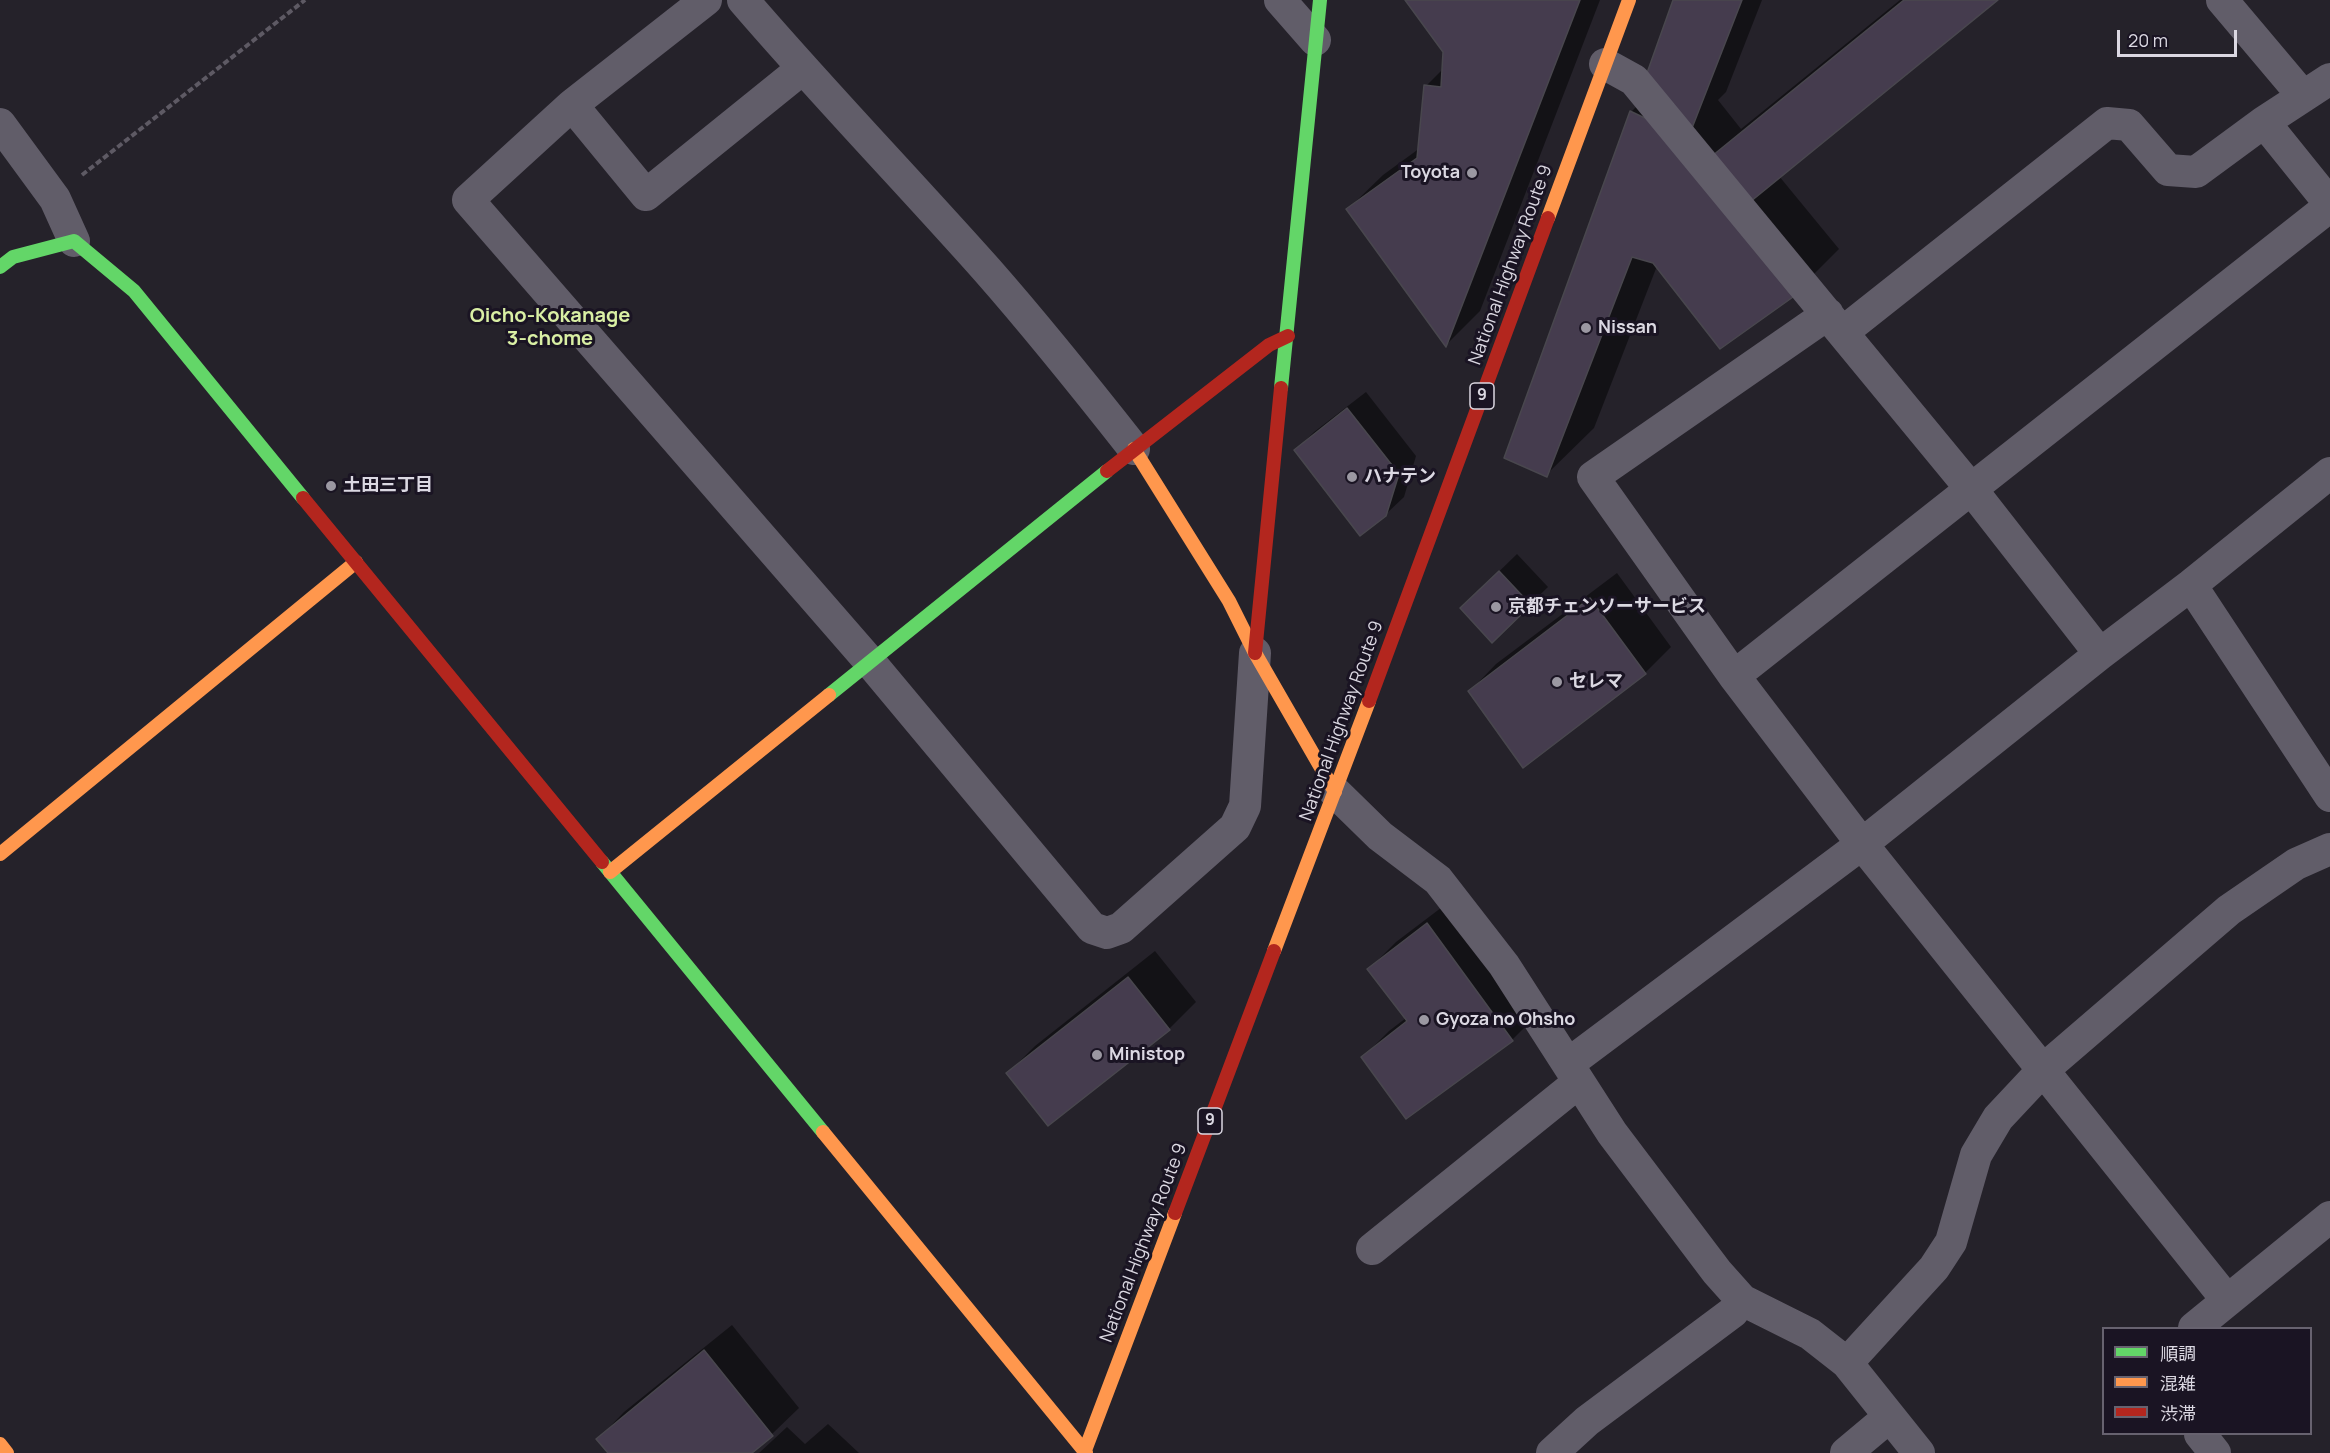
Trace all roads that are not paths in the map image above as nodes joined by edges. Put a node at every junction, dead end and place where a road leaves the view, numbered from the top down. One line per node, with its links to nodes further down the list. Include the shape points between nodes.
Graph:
1 (706, 0): 12 (street)
2 (743, 0): 9 (street)
3 (1280, 0): 7 (street)
4 (1320, 0): 7 (main road)
5 (1629, 0): 8 (main road, National Highway Route 9 / 9)
6 (2231, 3): 11 (street)
7 (1316, 40): 19 (main road)
8 (1605, 64): 18 (street, via 1634,80); 29 (main road, National Highway Route 9 / 9)
9 (802, 69): 12 (street, via 646,195); 20 (street, via 986,269)
10 (2330, 79): 11 (street)
11 (2303, 96): 13 (street)
12 (572, 105): 27 (street, via 468,200)
13 (2264, 122): 15 (street); 18 (street, via 2196,172 2168,170 2129,125 2107,123)
14 (0, 124): 16 (street, via 55,199)
15 (2330, 205): 22 (street)
16 (74, 241): 17 (main road, via 13,257); 23 (main road, via 134,291)
17 (0, 267)
18 (1835, 323): 22 (street); 28 (street, via 1593,477)
19 (1288, 336): 20 (main road, via 1269,345); 25 (main road)
20 (1134, 448): 25 (main road, via 1228,601); 27 (main road)
21 (2330, 473): 24 (street)
22 (1972, 490): 26 (street); 28 (street)
23 (356, 562): 33 (main road); 34 (main road)
24 (2191, 585): 26 (street); 30 (street)
25 (1255, 653): 27 (street, via 1245,806 1235,827 1121,928 1107,933 1092,928 1080,916); 29 (main road)
26 (2100, 654): 31 (street)
27 (870, 663): 34 (main road)
28 (1734, 676): 31 (street)
29 (1335, 792): 36 (street, via 1380,836 1438,880 1504,965); 46 (main road, National Highway Route 9 / 9)
30 (2330, 796)
31 (1862, 844): 35 (street); 36 (street)
32 (2330, 849): 35 (street, via 2296,864 2229,910)
33 (0, 854)
34 (610, 872): 46 (main road)
35 (2043, 1070): 40 (street); 42 (street, via 1998,1118 1976,1155 1951,1242 1934,1268)
36 (1573, 1073): 38 (street); 39 (street, via 1612,1133)
37 (2330, 1217): 40 (street)
38 (1372, 1249)
39 (1742, 1300): 42 (street, via 1810,1334); 48 (street, via 1733,1312 1587,1420)
40 (2226, 1300): 41 (street)
41 (2196, 1327)
42 (1847, 1363): 43 (street)
43 (1889, 1417): 49 (street); 50 (street)
44 (2201, 1435): 51 (street)
45 (0, 1444): 47 (main road)
46 (1085, 1452)
47 (7, 1453)
48 (1552, 1453)
49 (1846, 1453)
50 (1919, 1453)
51 (2215, 1453)

